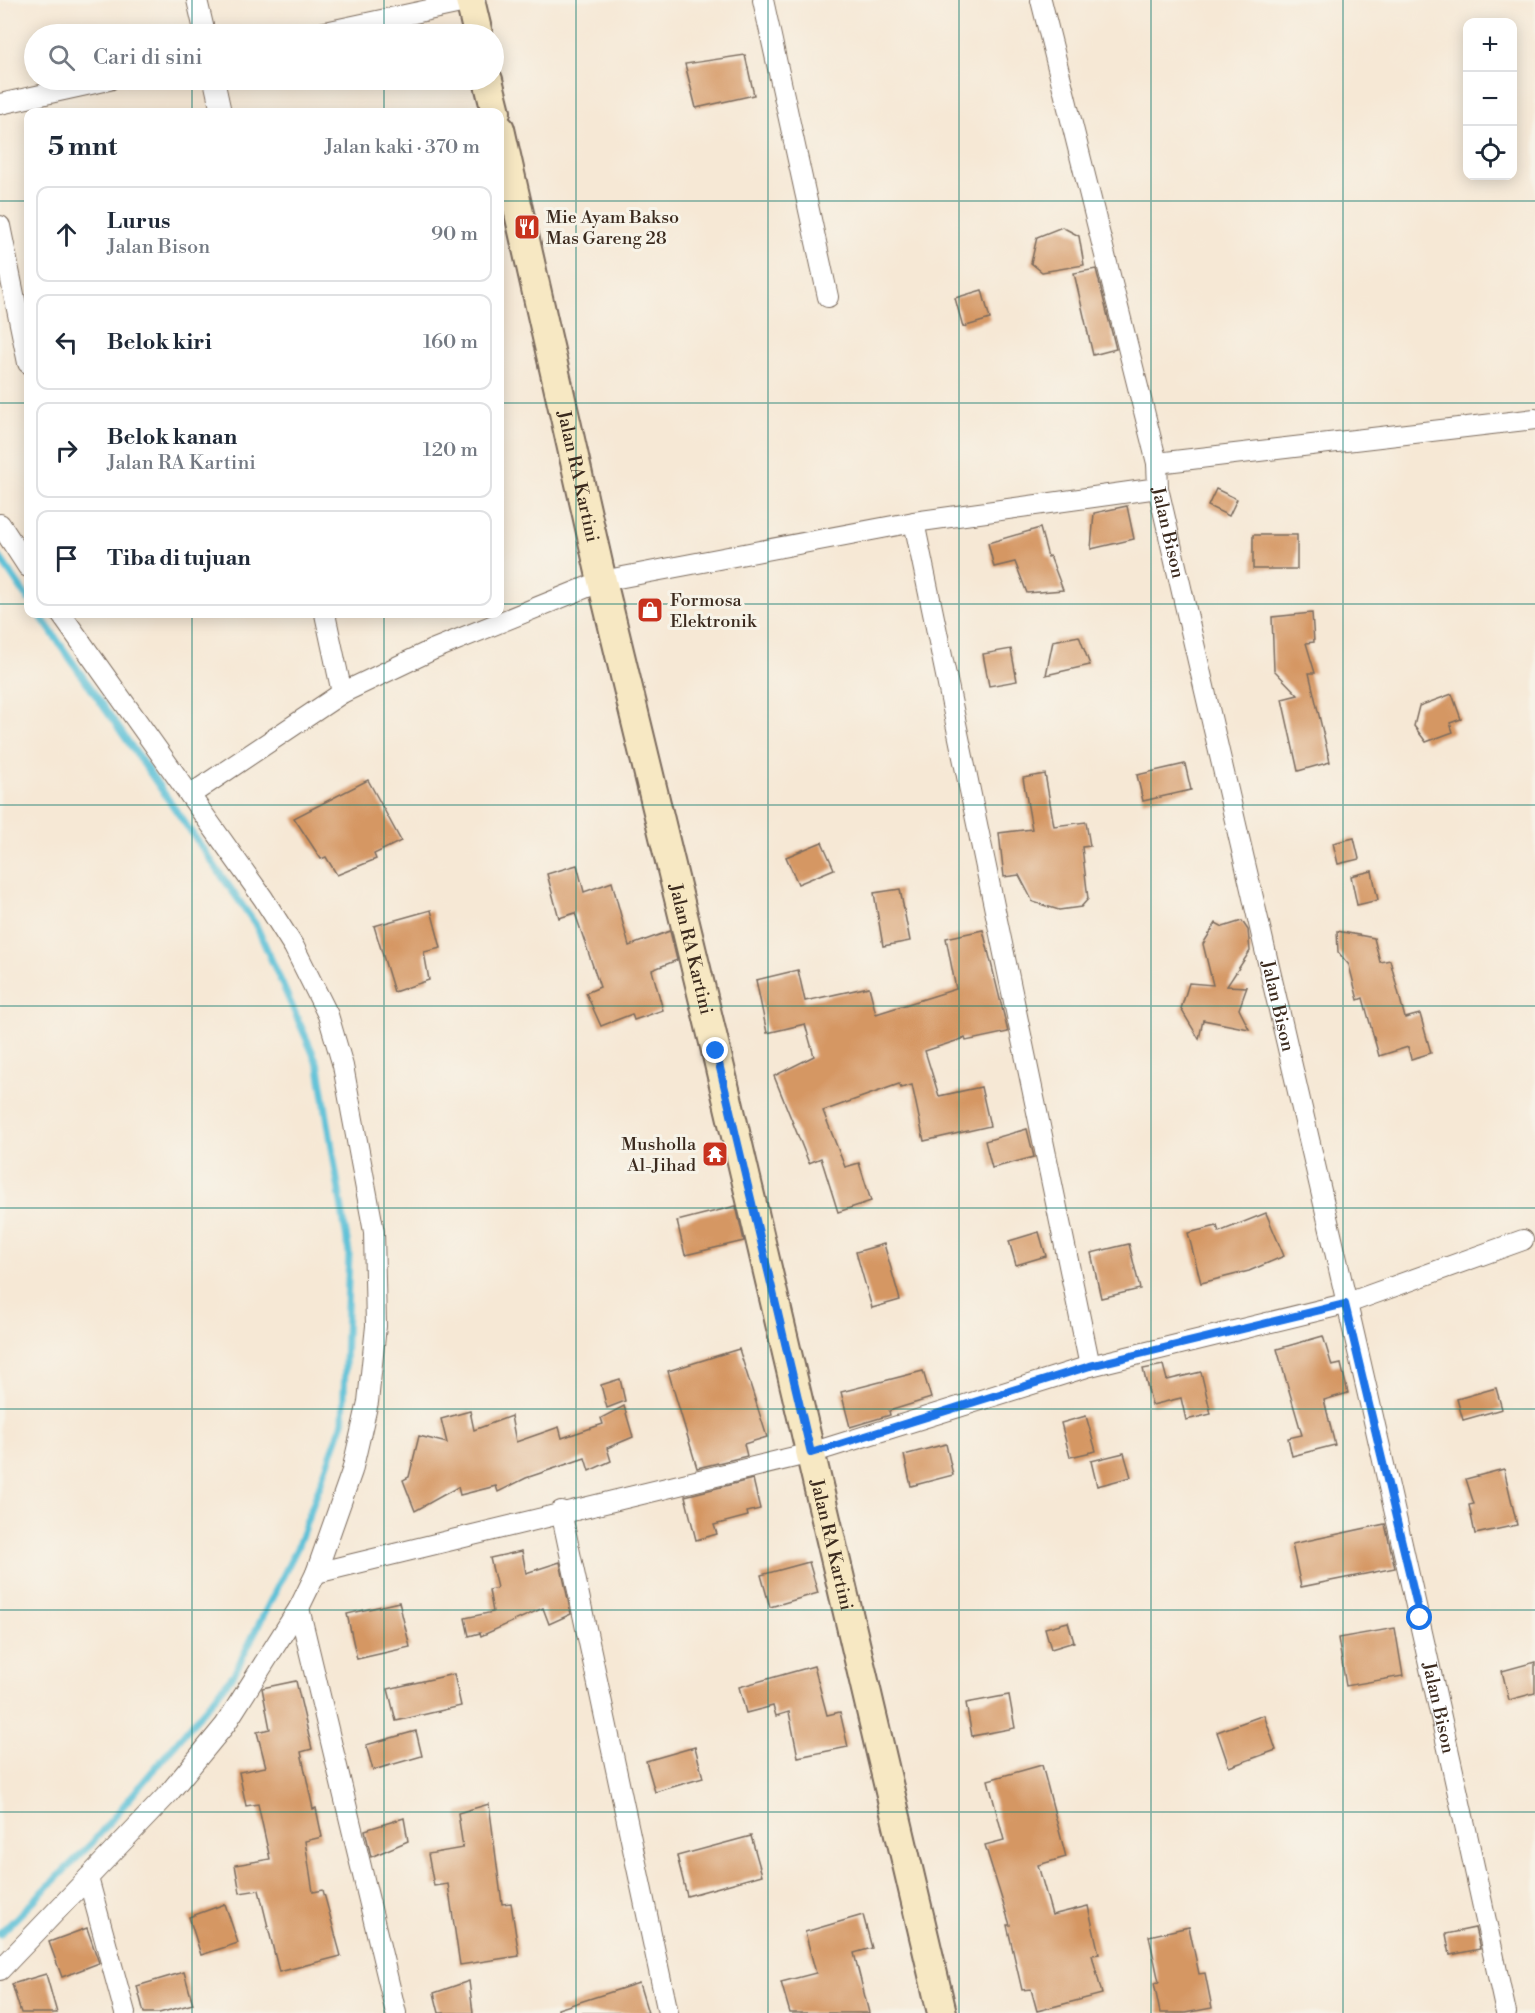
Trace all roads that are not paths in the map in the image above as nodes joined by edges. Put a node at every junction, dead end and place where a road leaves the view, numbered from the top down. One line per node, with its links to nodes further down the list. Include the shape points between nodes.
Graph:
1 (197, 0): 5 (street)
2 (472, 0): 6 (street); 7 (main road)
3 (763, 0): 16 (street)
4 (1041, 0): 19 (street, Jalan Bison)
5 (203, 24)
6 (361, 24)
7 (476, 24)
8 (64, 90): 11 (street)
9 (216, 90): 12 (street)
10 (490, 90): 13 (main road)
11 (0, 104)
12 (220, 108)
13 (495, 108)
14 (504, 147): 24 (main road, Jalan RA Kartini)
15 (0, 226): 17 (street)
16 (828, 297)
17 (24, 343)
18 (1535, 419): 19 (street)
19 (1156, 463): 20 (street, Jalan Bison)
20 (1158, 488): 21 (street); 30 (street, Jalan Bison)
21 (914, 522): 24 (street); 31 (street)
22 (0, 524): 23 (street)
23 (24, 561)
24 (602, 581): 27 (street, via 432,650); 32 (main road, Jalan RA Kartini)
25 (64, 618): 28 (street)
26 (326, 618): 27 (street)
27 (342, 693): 28 (street)
28 (190, 795): 34 (street, via 294,947 328,1015 343,1066 374,1232 376,1326 368,1402 352,1471)
29 (1523, 1240): 30 (street)
30 (1345, 1304): 31 (street); 42 (street, Jalan Bison, via 1420,1618)
31 (1090, 1366): 32 (street)
32 (811, 1453): 33 (street); 41 (main road, Jalan RA Kartini)
33 (561, 1512): 34 (street); 40 (street)
34 (316, 1573): 35 (street)
35 (299, 1608): 36 (street, via 225,1725 169,1793); 39 (street)
36 (88, 1878): 37 (street); 38 (street)
37 (0, 1970)
38 (125, 2013)
39 (396, 2013)
40 (668, 2013)
41 (942, 2013)
42 (1506, 2013)

